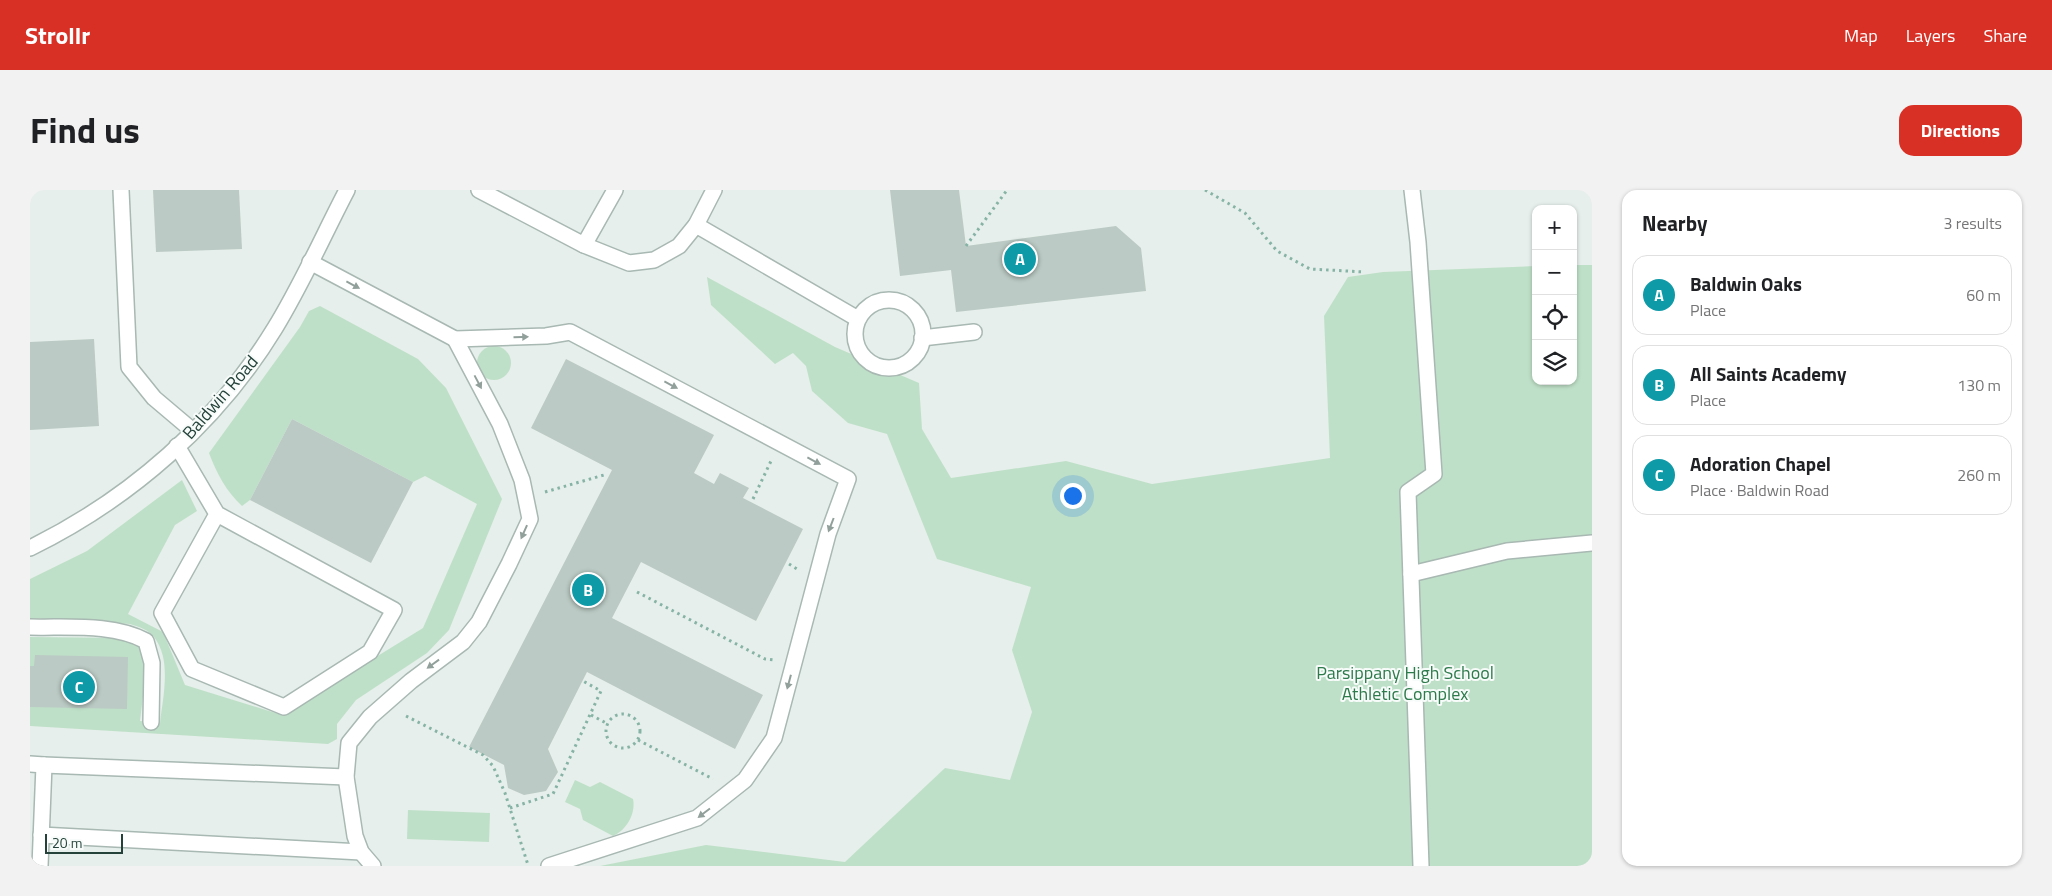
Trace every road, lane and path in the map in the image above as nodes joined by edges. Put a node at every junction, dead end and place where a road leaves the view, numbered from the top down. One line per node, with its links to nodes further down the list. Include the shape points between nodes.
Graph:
1 (120, 190): 18 (street, via 129,367 154,398)
2 (347, 190): 12 (street, Baldwin Road)
3 (478, 190): 10 (street)
4 (615, 190): 10 (street)
5 (714, 190): 9 (street)
6 (1007, 190): 11 (path)
7 (1206, 190): 13 (path, via 1245,213 1277,251 1310,269)
8 (1412, 190): 27 (street, via 1434,474 1408,492)
9 (696, 225): 10 (street, via 679,246 654,260 628,263); 14 (street)
10 (584, 245)
11 (966, 246)
12 (310, 262): 17 (street, one-way to 17); 18 (street, Baldwin Road, via 276,327 244,374)
13 (1365, 272)
14 (858, 320): 16 (street, via 873,303 895,300 914,311 920,321); 16 (street, via 855,342 860,352 877,366 900,367 910,361 918,353)
15 (974, 332): 16 (street)
16 (922, 338)
17 (455, 339): 19 (street, one-way to 19, via 546,336 570,332); 38 (street, one-way to 38, via 500,424 522,480 530,519 479,622 463,642 411,680 370,717 349,743)
18 (194, 430): 20 (street, Baldwin Road)
19 (781, 443): 23 (path); 30 (street, one-way to 30, via 848,479 828,534)
20 (178, 446): 24 (street); 26 (street, Baldwin Road, via 112,500 59,534)
21 (604, 475): 22 (path)
22 (542, 493)
23 (752, 498)
24 (217, 514): 24 (street, via 162,614 192,669 284,707 370,652 394,610)
25 (1592, 543): 27 (street, via 1507,550)
26 (30, 548)
27 (1411, 574): 47 (street)
28 (637, 592): 30 (path, via 766,659)
29 (30, 627): 34 (street, via 132,634 146,641 152,663)
30 (795, 662): 39 (street, one-way to 39, via 774,738 746,780)
31 (583, 681): 32 (path, via 602,691)
32 (590, 714): 35 (path); 40 (path, via 553,794)
33 (406, 716): 40 (path, via 483,755 493,766)
34 (151, 722)
35 (608, 724): 36 (path, via 608,739 616,747 628,748); 36 (path, via 622,714 633,716 640,725)
36 (638, 740): 39 (path)
37 (37, 765): 38 (street); 41 (street)
38 (346, 777): 42 (street, via 355,836)
39 (733, 790): 46 (street, one-way to 46, via 697,818)
40 (510, 808): 45 (path)
41 (41, 835): 42 (street); 43 (street)
42 (361, 852): 44 (street)
43 (40, 866)
44 (373, 866)
45 (528, 866)
46 (549, 866)
47 (1421, 866)

